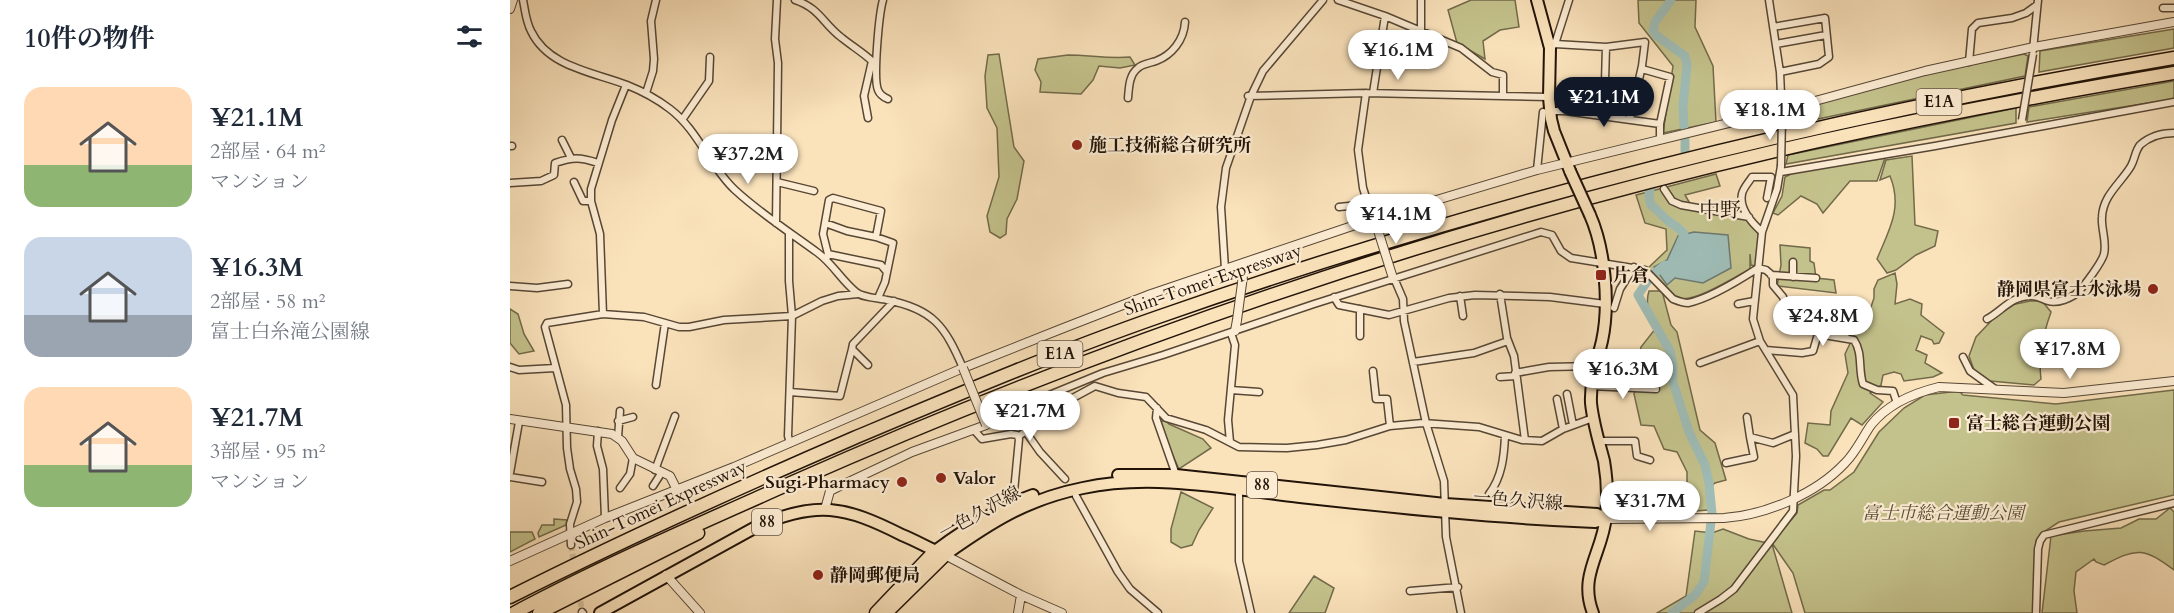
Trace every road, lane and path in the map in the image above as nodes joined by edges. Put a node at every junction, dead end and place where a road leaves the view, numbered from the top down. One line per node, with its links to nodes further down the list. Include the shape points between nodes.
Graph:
1 (513, 0): 17 (street)
2 (523, 0): 34 (street, via 531,31 552,56)
3 (656, 0): 35 (street, via 651,21 654,59)
4 (777, 0): 62 (street)
5 (795, 0): 13 (street)
6 (883, 0): 41 (street, via 876,80 878,92)
7 (1323, 0): 37 (street, via 1263,71)
8 (1338, 0): 18 (street)
9 (1421, 0): 22 (street)
10 (1537, 0): 25 (main road)
11 (1569, 0): 25 (street)
12 (1769, 0): 21 (street)
13 (806, 2): 46 (street, via 835,32 872,61 864,96)
14 (2037, 2): 27 (street); 30 (street, via 2026,13 1978,23 1972,28)
15 (2163, 8): 16 (street)
16 (2174, 8)
17 (510, 9)
18 (1385, 16): 22 (street); 36 (street)
19 (1185, 22): 40 (street, via 1185,30 1171,53 1133,73)
20 (2174, 22): 27 (street)
21 (1773, 27): 23 (street, via 1825,18); 24 (street)
22 (1421, 33): 38 (street, via 1461,48 1492,72 1503,75)
23 (1826, 35): 24 (street); 32 (street, via 1829,57 1819,64)
24 (1776, 44): 32 (street)
25 (1553, 46): 26 (street); 39 (main road)
26 (1606, 47): 31 (street, via 1645,42); 45 (street)
27 (2033, 50): 30 (street); 50 (street, bridge)
28 (710, 57): 48 (street, via 709,81)
29 (2174, 58): 189 (highway, Shin-Tomei Expressway / E1A, via 1953,99 1705,154 1341,256 1154,318 1016,371)
30 (1969, 62): 44 (street)
31 (1641, 69): 47 (street); 49 (street, via 1670,77)
32 (1780, 72): 44 (street)
33 (2174, 73): 125 (highway, Shin-Tomei Expressway / E1A, via 1962,111 1634,187 1364,265)
34 (626, 84): 35 (street); 57 (street)
35 (646, 93): 48 (street)
36 (1370, 93): 37 (street); 38 (street); 68 (street, via 1358,150)
37 (1250, 96): 83 (street, via 1226,168 1221,207)
38 (1503, 96): 39 (street)
39 (1549, 97): 43 (main road)
40 (1128, 98)
41 (888, 99)
42 (2174, 102): 50 (street)
43 (1546, 111): 45 (street); 51 (main road); 52 (street)
44 (1782, 114): 54 (street); 59 (street, bridge)
45 (1604, 116): 47 (street)
46 (868, 118)
47 (1630, 119): 49 (street)
48 (682, 120): 72 (street, via 728,183)
49 (1660, 124): 54 (street)
50 (2020, 129): 59 (street)
51 (1554, 131): 52 (street); 58 (main road)
52 (1541, 133): 60 (street)
53 (2174, 133): 106 (street, via 2158,134 2141,144 2131,167 2112,190 2102,216 2103,257 2079,291 2051,302 2040,297 2017,298)
54 (1660, 139): 58 (street)
55 (562, 140): 56 (street)
56 (571, 158): 57 (street); 63 (street, via 555,163 554,175 541,182)
57 (598, 163): 67 (street)
58 (1568, 167): 60 (street); 80 (main road, bridge, via 1590,215)
59 (1781, 169): 74 (street)
60 (1537, 170): 71 (street)
61 (574, 182): 67 (street, via 583,201)
62 (777, 182): 65 (street); 72 (street)
63 (510, 183)
64 (1664, 189): 70 (street, via 1672,201 1681,205)
65 (814, 191)
66 (1767, 198): 70 (street, via 1771,177 1752,177 1742,192)
67 (591, 201): 102 (street, via 600,234)
68 (1368, 204): 69 (street); 71 (street)
69 (1339, 207)
70 (1749, 217): 74 (street)
71 (1374, 221): 78 (street); 86 (street, bridge)
72 (776, 223): 75 (street)
73 (825, 223): 76 (street); 76 (street, via 829,200 833,198 881,211); 77 (street)
74 (1762, 232): 82 (street)
75 (789, 234): 77 (street); 104 (street)
76 (876, 237): 84 (street, via 893,243)
77 (827, 257): 84 (street, via 881,265); 91 (street)
78 (1245, 262): 83 (street); 108 (street, bridge)
79 (1793, 262): 87 (street)
80 (1604, 264): 81 (street); 86 (street, via 1571,258 1561,251 1552,235 1541,232); 99 (main road)
81 (1635, 267): 82 (street, via 1645,270 1674,299 1685,303 1737,282); 99 (street)
82 (1758, 268): 85 (street); 97 (street)
83 (1225, 269): 123 (street)
84 (886, 272): 95 (street)
85 (1772, 275): 87 (street); 109 (street, via 1773,285 1791,317 1805,322)
86 (1393, 277): 94 (street); 101 (street)
87 (1793, 277): 88 (street)
88 (1816, 278)
89 (568, 284): 90 (street)
90 (510, 286)
91 (858, 294): 95 (street); 104 (street, via 822,301)
92 (1500, 294): 93 (street); 99 (street); 112 (street)
93 (1460, 296): 101 (street); 105 (street)
94 (1334, 297): 100 (street, via 1339,305); 108 (street)
95 (878, 298): 96 (street)
96 (894, 301): 114 (street, via 856,340); 123 (street, via 916,307 936,322)
97 (1754, 301): 98 (street); 113 (street, via 1753,319)
98 (1738, 304)
99 (1609, 306): 120 (main road)
100 (1360, 309): 101 (street, via 1389,315); 110 (street)
101 (1404, 312): 117 (street)
102 (603, 315): 107 (street, via 644,317); 122 (street, via 547,323)
103 (1848, 315): 111 (street)
104 (792, 316): 107 (street, via 724,320 689,327); 134 (street)
105 (1463, 316)
106 (1987, 319)
107 (665, 323): 129 (street)
108 (1233, 332): 133 (street); 149 (street, via 1103,373)
109 (1818, 334): 111 (street); 115 (street, via 1813,351)
110 (1360, 336)
111 (1845, 338): 138 (street, via 1854,340 1859,348 1863,384 1893,391)
112 (1508, 341): 117 (street, via 1474,352); 126 (street)
113 (1760, 341): 115 (street); 118 (street)
114 (852, 350): 119 (street); 134 (street, via 840,396)
115 (1766, 351): 157 (street, via 1793,395)
116 (1963, 357): 132 (street, via 1970,372)
117 (1413, 362): 148 (street)
118 (1700, 363)
119 (868, 365)
120 (1594, 366): 126 (street, via 1549,367); 130 (main road)
121 (510, 367): 122 (street)
122 (555, 368): 152 (street, via 566,405)
123 (963, 368): 149 (street, bridge); 165 (street)
124 (1373, 371): 151 (street, via 1376,399 1387,399)
125 (1057, 372): 199 (highway, Shin-Tomei Expressway / E1A, via 869,448 711,518); 200 (highway, via 713,526)
126 (1516, 375): 127 (street); 162 (street)
127 (1500, 377)
128 (2174, 381): 132 (street, via 2064,393)
129 (656, 385)
130 (1592, 386): 131 (street); 144 (main road)
131 (1656, 389)
132 (1995, 389): 138 (street, via 1938,387)
133 (1231, 390): 135 (street); 164 (street)
134 (790, 392): 165 (street)
135 (1259, 392)
136 (1567, 394): 150 (street)
137 (1557, 399): 153 (street)
138 (1897, 403): 181 (street, via 1871,426 1845,463)
139 (1157, 408): 156 (street, via 1146,397 1095,386 1058,406); 164 (street, via 1166,418); 172 (street, via 1156,418)
140 (620, 411): 146 (street)
141 (675, 416): 170 (street)
142 (633, 417): 146 (street)
143 (1747, 417): 161 (street)
144 (1593, 418): 150 (street); 163 (main road)
145 (510, 419): 147 (street)
146 (618, 421): 159 (street)
147 (519, 422): 152 (street); 166 (street)
148 (1426, 423): 151 (street); 158 (street, via 1479,427); 185 (street, via 1444,481)
149 (986, 425): 154 (street)
150 (1573, 425): 153 (street)
151 (1390, 426): 164 (street, via 1346,440 1303,447 1239,447)
152 (567, 428): 155 (street); 188 (street, via 577,502)
153 (1563, 429): 162 (street, via 1542,441)
154 (974, 430): 160 (street, via 982,439 1011,434); 184 (street, via 912,452 830,491)
155 (598, 431): 159 (street); 186 (street)
156 (1026, 432): 160 (street); 173 (street)
157 (1796, 434): 161 (street, via 1773,443); 181 (street)
158 (1505, 436): 162 (street); 179 (street, via 1497,483)
159 (618, 437): 167 (street)
160 (1018, 437): 182 (street)
161 (1750, 437): 169 (street, via 1754,457)
162 (1526, 440)
163 (1598, 441): 168 (street, via 1635,441 1637,456); 187 (main road, via 1605,476)
164 (1230, 442)
165 (790, 443): 177 (street)
166 (512, 456): 171 (street)
167 (633, 458): 170 (street); 176 (street, via 630,474)
168 (1650, 460)
169 (1726, 463)
170 (658, 471): 175 (street); 177 (street, via 670,476)
171 (510, 475): 174 (street)
172 (1176, 475): 182 (main road, 一色久沢線 / 88, via 1099,478); 185 (main road, 一色久沢線 / 88)
173 (1065, 478)
174 (542, 482)
175 (654, 486)
176 (620, 488)
177 (677, 490): 186 (street)
178 (1239, 490): 185 (main road, 一色久沢線 / 88); 191 (main road, 一色久沢線 / 88, via 1140,482 1081,488 1012,511); 208 (street, via 1239,561)
179 (1489, 494)
180 (1076, 496): 207 (street, via 1118,572)
181 (1794, 497): 187 (street, via 1767,511 1741,517); 211 (street, via 1793,511 1734,589)
182 (1013, 502): 191 (main road, 一色久沢線 / 88, via 978,520)
183 (2174, 503): 212 (street, via 2044,535 2038,549)
184 (825, 509): 191 (main road, 一色久沢線 / 88, via 872,520); 193 (main road, 一色久沢線 / 88, via 775,519)
185 (1445, 509): 187 (main road, 一色久沢線 / 88, via 1597,514); 194 (street, via 1446,537)
186 (605, 518): 188 (street)
187 (1606, 519): 210 (main road, via 1589,575 1588,597)
188 (570, 533): 190 (street); 192 (street)
189 (639, 534): 195 (highway); 198 (highway, Shin-Tomei Expressway / E1A)
190 (571, 545)
191 (940, 553): 197 (street); 203 (highway); 204 (highway)
192 (510, 561)
193 (666, 575): 201 (main road, 一色久沢線 / 88); 202 (street)
194 (1458, 587): 196 (street); 209 (street)
195 (510, 590)
196 (1410, 591)
197 (1020, 595): 205 (street); 206 (street)
198 (510, 597)
199 (514, 613)
200 (539, 613)
201 (600, 613)
202 (700, 613)
203 (876, 613)
204 (887, 613)
205 (1018, 613)
206 (1062, 613)
207 (1158, 613)
208 (1251, 613)
209 (1461, 613)
210 (1593, 613)
211 (1698, 613)
212 (2036, 613)

